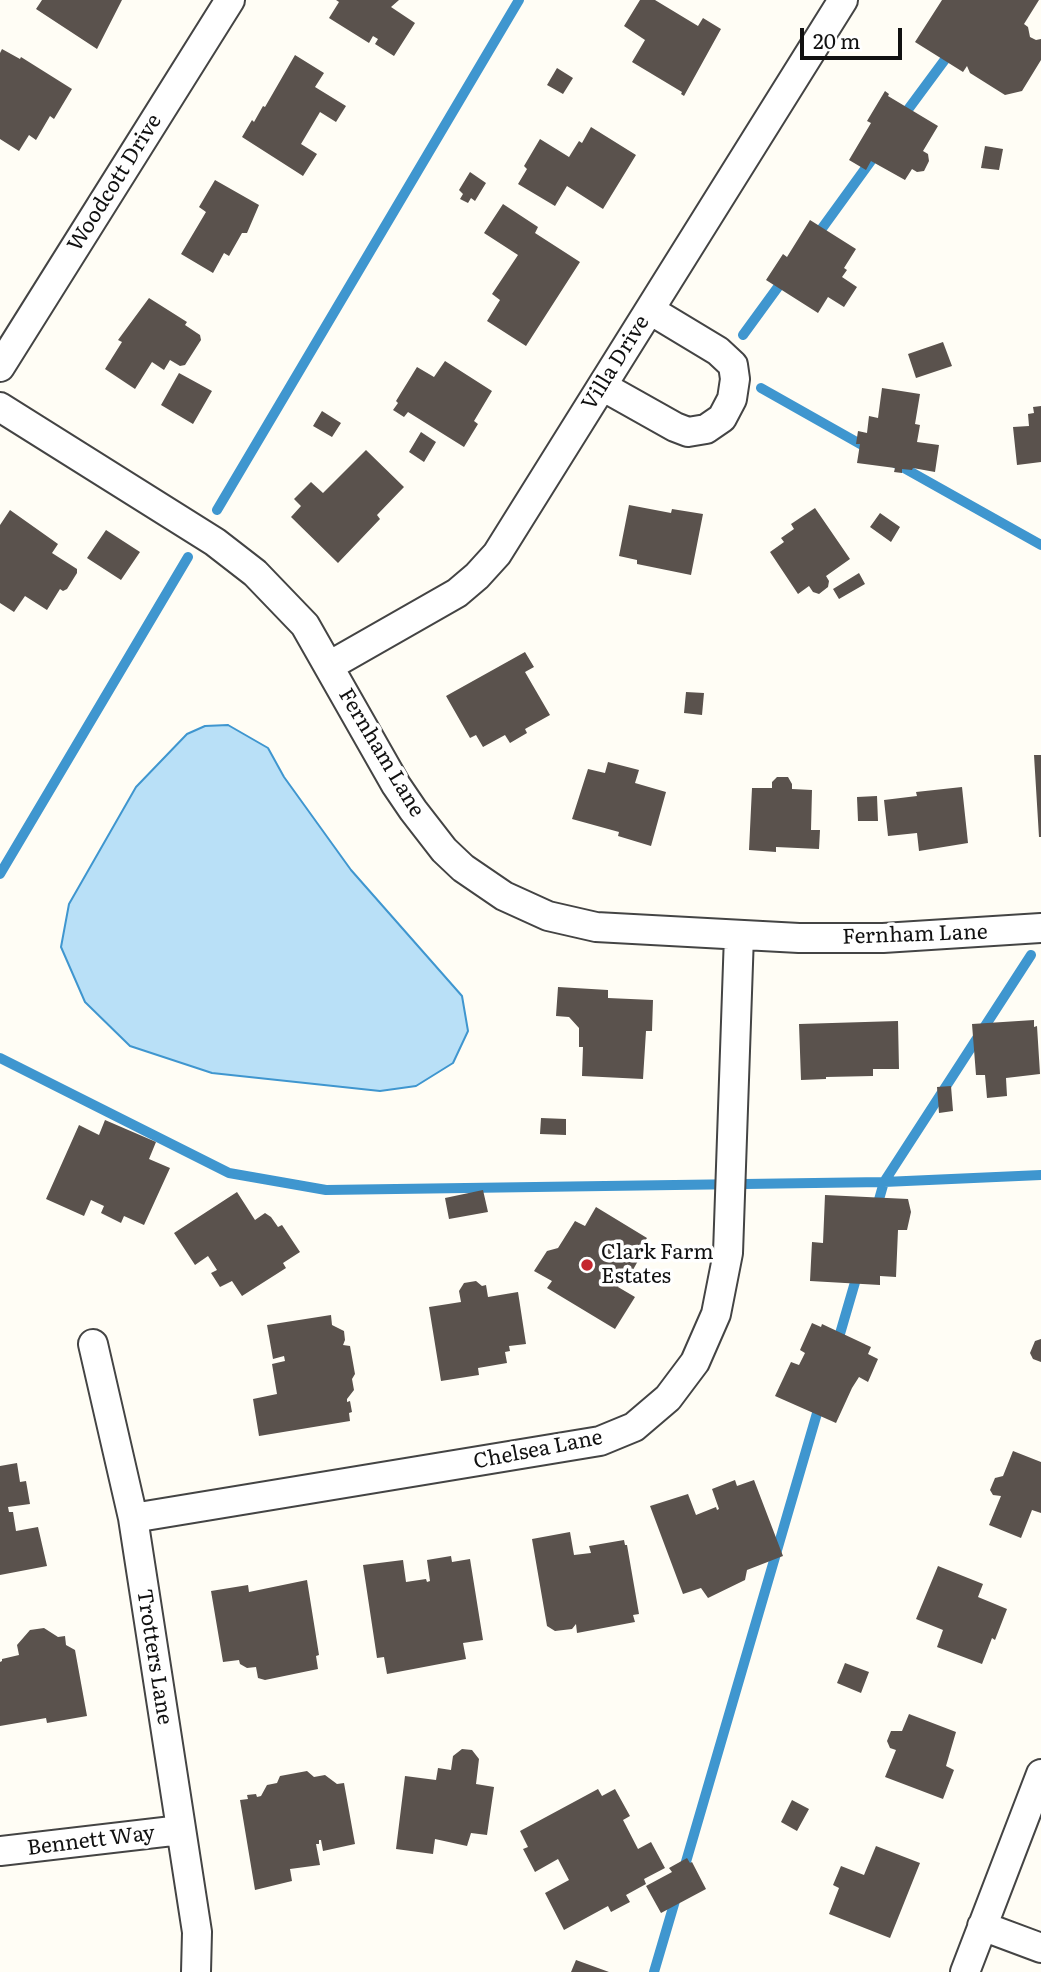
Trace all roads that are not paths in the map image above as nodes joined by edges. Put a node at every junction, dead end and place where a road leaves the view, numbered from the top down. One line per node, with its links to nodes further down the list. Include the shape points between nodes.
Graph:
1 (230, 0): 4 (street, Woodcott Drive)
2 (843, 0): 3 (street, Villa Drive)
3 (650, 310): 5 (street, Villa Drive); 5 (street, via 733,365 732,400 722,418 706,429 688,432)
4 (0, 367)
5 (602, 386): 7 (street, Villa Drive, via 497,554 477,576 457,593)
6 (0, 407): 7 (street, Fernham Lane, via 215,542 255,573 305,625)
7 (329, 666): 9 (street, Fernham Lane, via 413,810 463,868 504,896 548,916 596,927)
8 (1041, 928): 9 (street, Fernham Lane, via 883,939)
9 (739, 934): 11 (street, Chelsea Lane, via 728,1253 716,1314 695,1362 668,1398 634,1427 600,1441)
10 (93, 1344): 11 (street, Trotters Lane)
11 (133, 1518): 13 (street, Trotters Lane)
12 (1041, 1774): 15 (street)
13 (181, 1830): 14 (street, Bennett Way); 17 (street, Trotters Lane, via 197,1932)
14 (0, 1852)
15 (982, 1926): 16 (street); 18 (street)
16 (1041, 1948)
17 (196, 1972)
18 (965, 1972)

